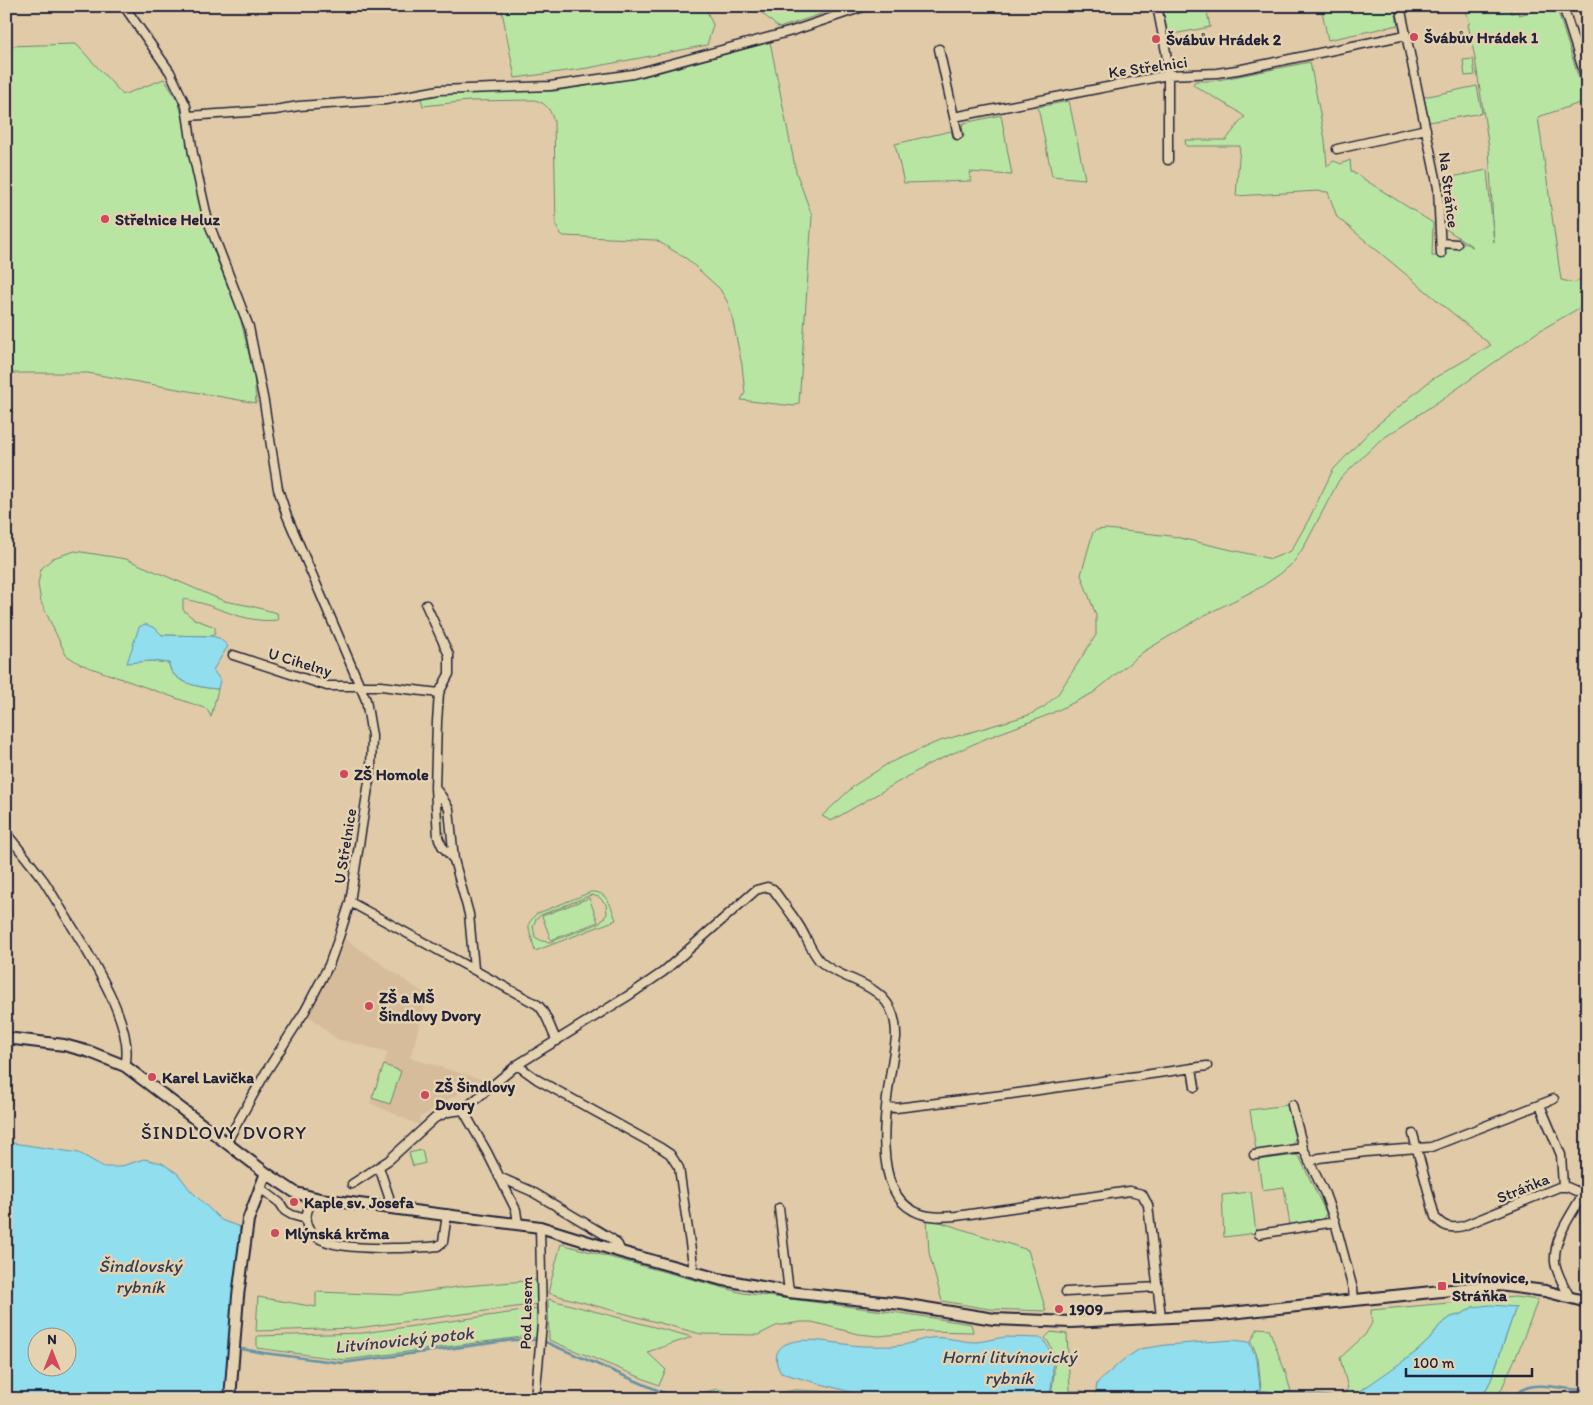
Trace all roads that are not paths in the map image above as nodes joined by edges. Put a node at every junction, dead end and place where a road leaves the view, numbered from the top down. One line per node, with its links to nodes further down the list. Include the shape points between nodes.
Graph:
1 (124, 6): 10 (street, U Střelnice, via 170,72)
2 (866, 6): 10 (street, via 792,31 632,74 550,86 439,90 385,100)
3 (1157, 6): 8 (street)
4 (1400, 6): 6 (street, Na Stráňce)
5 (1563, 6): 9 (street)
6 (1406, 35): 8 (street, Ke Střelnici, via 1217,73); 12 (street, Na Stráňce)
7 (939, 49): 11 (street)
8 (1168, 75): 11 (street, Ke Střelnici); 15 (street)
9 (1587, 82)
10 (188, 116): 21 (street, U Střelnice, via 208,221 249,327 278,489)
11 (954, 117): 13 (street)
12 (1426, 129): 14 (street); 16 (street, Na Stráňce, via 1438,188)
13 (958, 135)
14 (1337, 149)
15 (1168, 160)
16 (1441, 243): 17 (street); 18 (street, Na Stráňce)
17 (1457, 244)
18 (1441, 254)
19 (426, 605): 22 (street, via 449,655 449,674)
20 (233, 655): 21 (street, U Cihelny, via 327,686)
21 (360, 686): 22 (street); 26 (street, U Střelnice, via 370,716 372,752)
22 (439, 693): 23 (street)
23 (435, 788): 25 (street, via 448,808); 25 (street, via 438,837)
24 (6, 833): 31 (street, via 45,883 112,997 122,1022 127,1055)
25 (454, 860): 27 (street, via 469,914)
26 (350, 902): 27 (street, U Střelnice); 41 (street, via 321,981)
27 (474, 969): 29 (street, U Střelnice, via 538,1005 545,1012)
28 (6, 1038): 31 (street, via 64,1045)
29 (557, 1041): 30 (street); 38 (street, via 663,972 756,890 767,887 773,889 827,968 876,991 888,1004 896,1027)
30 (517, 1065): 39 (street); 62 (street, via 538,1080 661,1148 676,1160 682,1177)
31 (125, 1066): 41 (street)
32 (1207, 1066): 33 (street)
33 (1192, 1068): 34 (street); 38 (street)
34 (1195, 1087)
35 (1554, 1099): 37 (street)
36 (1292, 1104): 42 (street)
37 (1540, 1104): 43 (street, via 1438,1144); 50 (street, via 1562,1155)
38 (886, 1108): 63 (street, via 888,1177 902,1203 916,1212 937,1217 1130,1191 1142,1194 1148,1205)
39 (463, 1110): 46 (street, via 434,1118); 48 (street)
40 (1413, 1134): 43 (street, Stráňka)
41 (226, 1143): 47 (street)
42 (1303, 1148): 44 (street); 45 (street)
43 (1417, 1148): 45 (street, via 1319,1158); 50 (street, Stráňka, via 1435,1217 1449,1227 1464,1226)
44 (1254, 1155)
45 (1309, 1162): 57 (street)
46 (379, 1167): 49 (street); 53 (street, via 389,1197)
47 (266, 1173): 51 (street); 52 (street, via 296,1193)
48 (499, 1177): 58 (street, via 516,1210); 61 (street, via 531,1191 612,1239)
49 (352, 1184)
50 (1563, 1186): 66 (street, Stráňka, via 1583,1194 1556,1250 1555,1263)
51 (259, 1187): 56 (street, via 285,1211); 71 (street, via 248,1220)
52 (313, 1197): 53 (street); 56 (street)
53 (388, 1207): 55 (street)
54 (779, 1208): 64 (street)
55 (446, 1214): 56 (street, via 443,1242 432,1247 348,1248 313,1234); 58 (street)
56 (306, 1219)
57 (1335, 1222): 60 (street); 67 (street)
58 (518, 1224): 59 (street)
59 (540, 1227): 61 (street); 73 (street, Pod Lesem, via 542,1324)
60 (1259, 1234)
61 (620, 1252): 62 (street)
62 (692, 1271): 64 (street)
63 (1158, 1287): 65 (street); 69 (street)
64 (789, 1292): 69 (street, via 901,1304 994,1319 1061,1322)
65 (1066, 1292)
66 (1570, 1298): 67 (street, via 1532,1288 1499,1285); 68 (street)
67 (1354, 1300): 69 (street)
68 (1587, 1302)
69 (1161, 1318)
70 (304, 1398): 72 (street)
71 (230, 1399)
72 (309, 1399)
73 (535, 1399)

